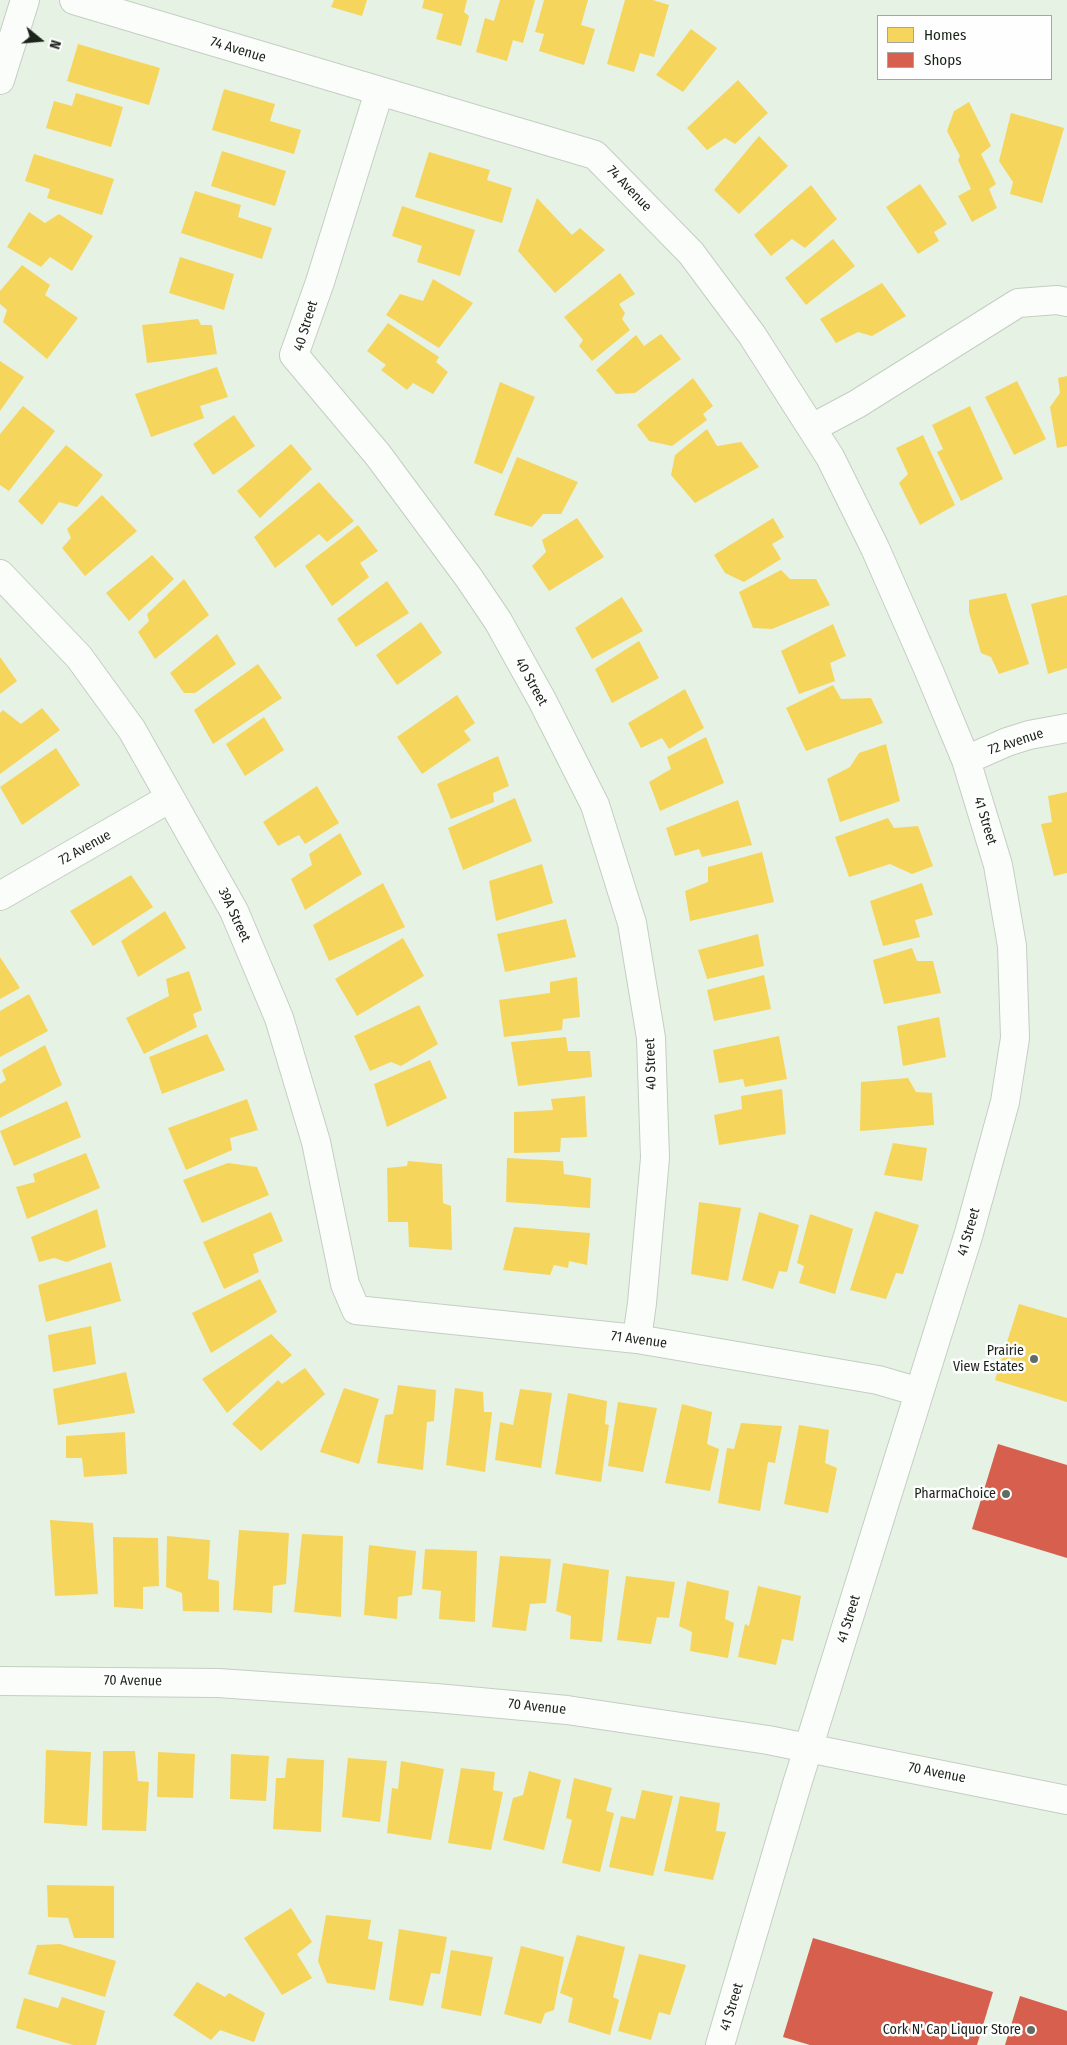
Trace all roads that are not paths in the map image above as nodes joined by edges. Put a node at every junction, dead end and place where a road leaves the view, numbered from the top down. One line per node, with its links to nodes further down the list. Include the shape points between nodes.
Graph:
1 (25, 0): 3 (street)
2 (74, 0): 4 (street, 74 Avenue)
3 (0, 80)
4 (379, 92): 6 (street, 74 Avenue, via 595,155 691,254 752,335); 13 (street, 40 Street, via 294,355 384,463 493,614 542,700 595,806 632,923 651,1038 655,1158)
5 (1067, 302): 6 (street, via 1018,302 857,404)
6 (812, 428): 9 (street, 41 Street, via 875,548)
7 (0, 574): 10 (street, 39A Street, via 79,657 132,730)
8 (1067, 728): 9 (street, 72 Avenue, via 1022,737)
9 (966, 760): 14 (street, 41 Street, via 998,865 1012,946 1015,1038 1005,1102 969,1233)
10 (170, 798): 11 (street, 72 Avenue); 12 (street, 39A Street, via 234,910 278,1018 316,1142 345,1284)
11 (0, 896)
12 (356, 1310): 13 (street, 71 Avenue)
13 (637, 1339): 14 (street, 71 Avenue, via 878,1380)
14 (919, 1392): 16 (street, 41 Street)
15 (0, 1681): 16 (street, 70 Avenue, via 218,1683 436,1698 567,1710)
16 (809, 1747): 17 (street, 70 Avenue); 18 (street, 41 Street)
17 (1067, 1800)
18 (720, 2045)

